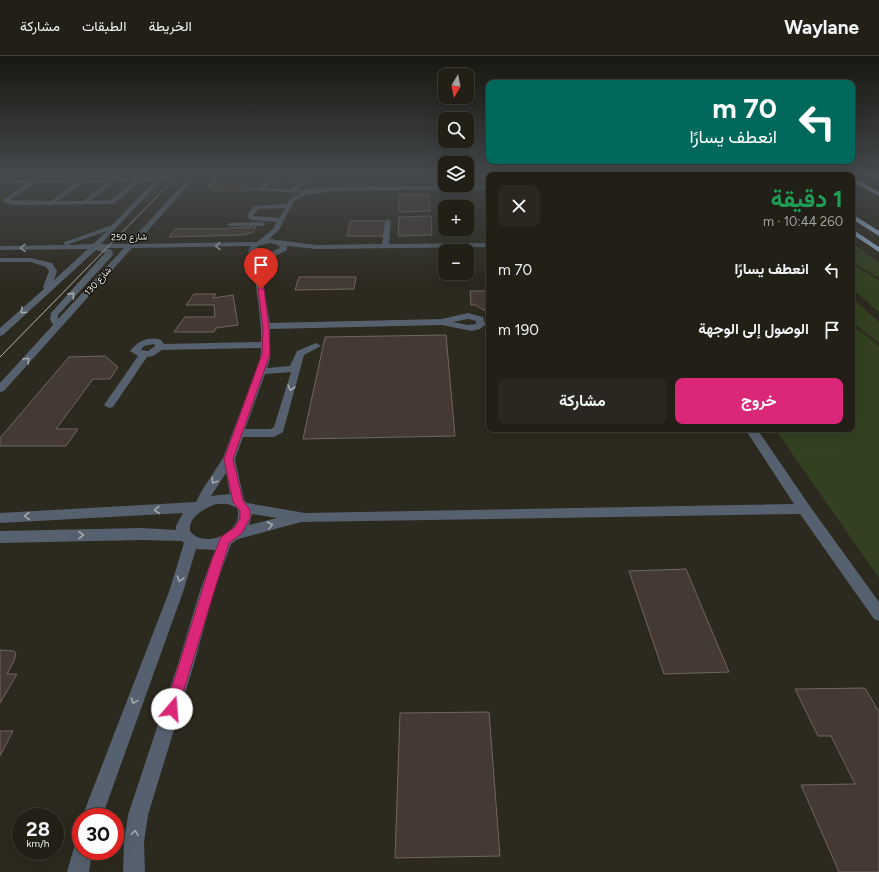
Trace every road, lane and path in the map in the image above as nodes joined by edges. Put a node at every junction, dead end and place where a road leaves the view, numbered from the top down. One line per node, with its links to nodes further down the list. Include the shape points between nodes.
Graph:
1 (128, 212): 9 (street)
2 (161, 212): 18 (street, شارع 130)
3 (253, 212): 7 (street, via 250,216 253,218)
4 (286, 212): 7 (street)
5 (855, 218): 11 (highway)
6 (388, 221): 16 (street)
7 (279, 224): 8 (street); 13 (street); 14 (street)
8 (230, 225)
9 (115, 226): 17 (street); 21 (street, via 79,240)
10 (855, 233): 22 (highway)
11 (879, 234)
12 (855, 240): 22 (highway)
13 (259, 244): 14 (street, شارع 250, via 270,241); 18 (street, شارع 250, one-way to 18); 26 (street, via 252,248)
14 (282, 244): 19 (street, شارع 250); 24 (street, via 284,248)
15 (486, 245): 16 (street)
16 (385, 246): 19 (street)
17 (93, 247): 18 (street, شارع 250); 21 (street, شارع 250); 28 (street); 29 (street, via 109,252)
18 (129, 247): 30 (street, شارع 130)
19 (317, 247): 24 (street)
20 (0, 248): 21 (street, شارع 250, one-way to 20)
21 (45, 248)
22 (879, 252)
23 (244, 253): 26 (street)
24 (278, 253): 26 (street); 34 (street)
25 (136, 254): 30 (street, شارع 250)
26 (255, 254): 34 (street)
27 (71, 255): 28 (street, شارع 250)
28 (84, 255): 29 (street, شارع 250); 35 (street)
29 (109, 255): 30 (street, شارع 250); 37 (street, one-way to 29, via 54,315)
30 (122, 255): 37 (street, شارع 130)
31 (50, 256): 32 (street)
32 (0, 257)
33 (0, 260): 35 (street, via 31,260 49,265 53,271)
34 (259, 268): 38 (street)
35 (46, 290): 39 (street, one-way to 39)
36 (442, 322): 38 (street)
37 (58, 325): 44 (street, شارع 130, one-way to 37)
38 (265, 326): 40 (street)
39 (0, 333)
40 (266, 345): 43 (street); 45 (street, via 160,347 155,341 141,344 135,351 144,354)
41 (316, 346): 42 (street, via 300,354)
42 (294, 369): 43 (street); 47 (street, one-way to 47, via 296,371 279,429 274,433)
43 (262, 371): 47 (street)
44 (0, 389)
45 (110, 405)
46 (754, 432): 51 (street)
47 (239, 433): 48 (street)
48 (228, 459): 49 (street); 50 (street, one-way to 50)
49 (241, 504): 50 (street, via 221,498); 53 (street); 55 (street, via 245,514 244,522)
50 (199, 505): 52 (street, one-way to 52); 56 (street, via 185,519 183,528)
51 (804, 509): 53 (street); 57 (street)
52 (0, 518)
53 (305, 518): 55 (street, one-way to 53, via 273,524)
54 (0, 537): 56 (street, one-way to 56, via 142,534)
55 (230, 537): 56 (street, via 207,545); 61 (street, one-way to 55, via 134,842 138,815 207,591)
56 (188, 539): 58 (street, one-way to 58, via 176,592)
57 (879, 614)
58 (95, 808)
59 (80, 860): 60 (street)
60 (78, 872)
61 (134, 872)

